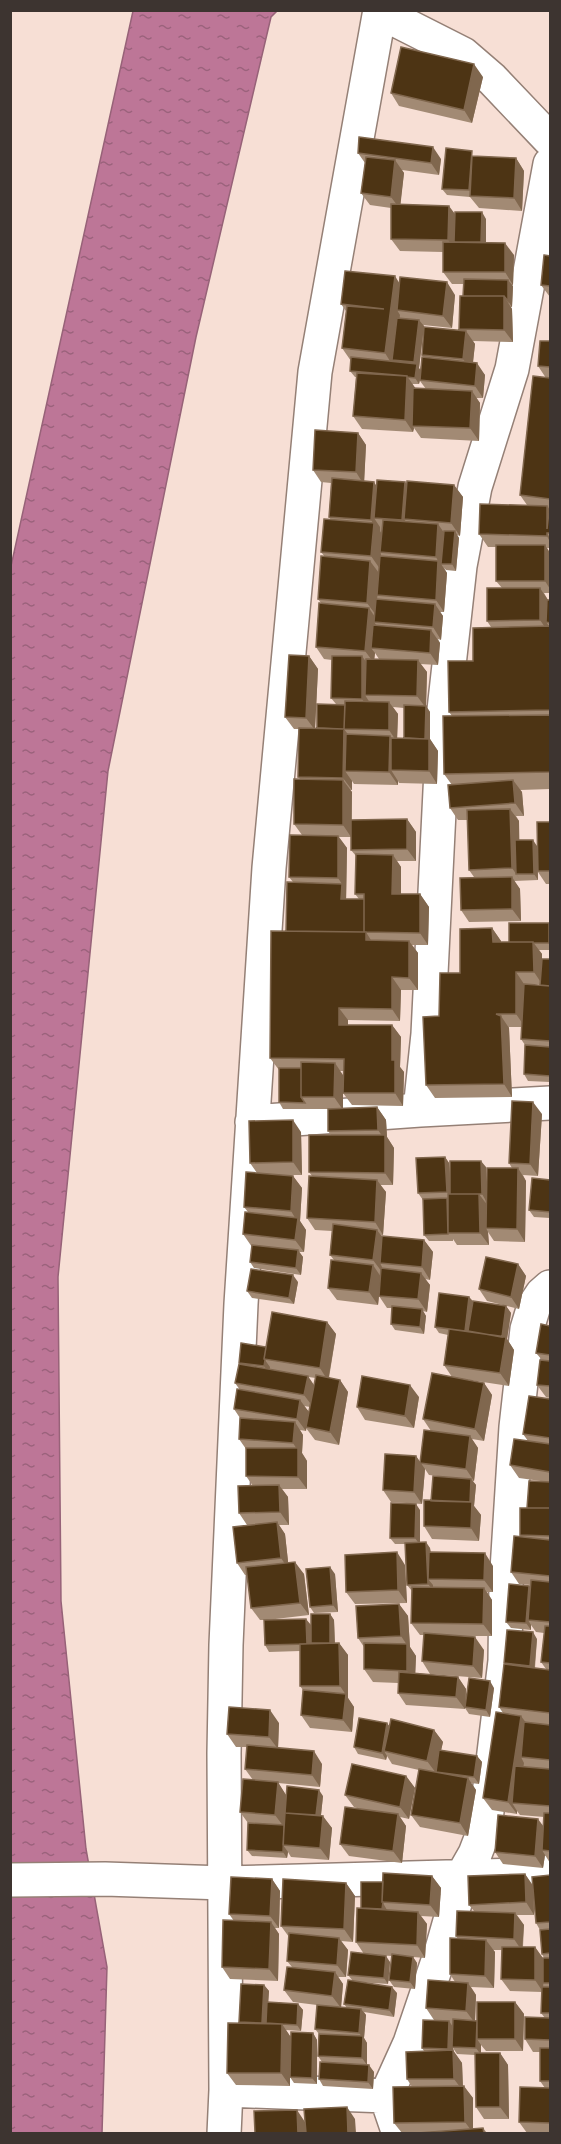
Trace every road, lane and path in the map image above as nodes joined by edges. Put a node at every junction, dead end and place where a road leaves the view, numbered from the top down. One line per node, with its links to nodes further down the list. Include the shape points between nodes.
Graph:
1 (380, 11): 2 (street, via 463,54); 6 (street, via 315,372 269,868)
2 (550, 140)
3 (550, 164): 5 (street, via 512,369 475,487 460,566 444,710 428,1034)
4 (550, 1104): 5 (street)
5 (420, 1110): 6 (street)
6 (252, 1122): 11 (street, via 226,1645)
7 (550, 1287): 9 (street, via 534,1306 527,1329 516,1427 505,1661 485,1828)
8 (550, 1872): 9 (street)
9 (463, 1875): 11 (street); 13 (street, via 410,2043)
10 (10, 1880): 11 (street)
11 (224, 1883): 12 (street)
12 (226, 2090): 13 (street); 14 (street)
13 (386, 2096): 15 (street)
14 (224, 2133)
15 (399, 2133)

